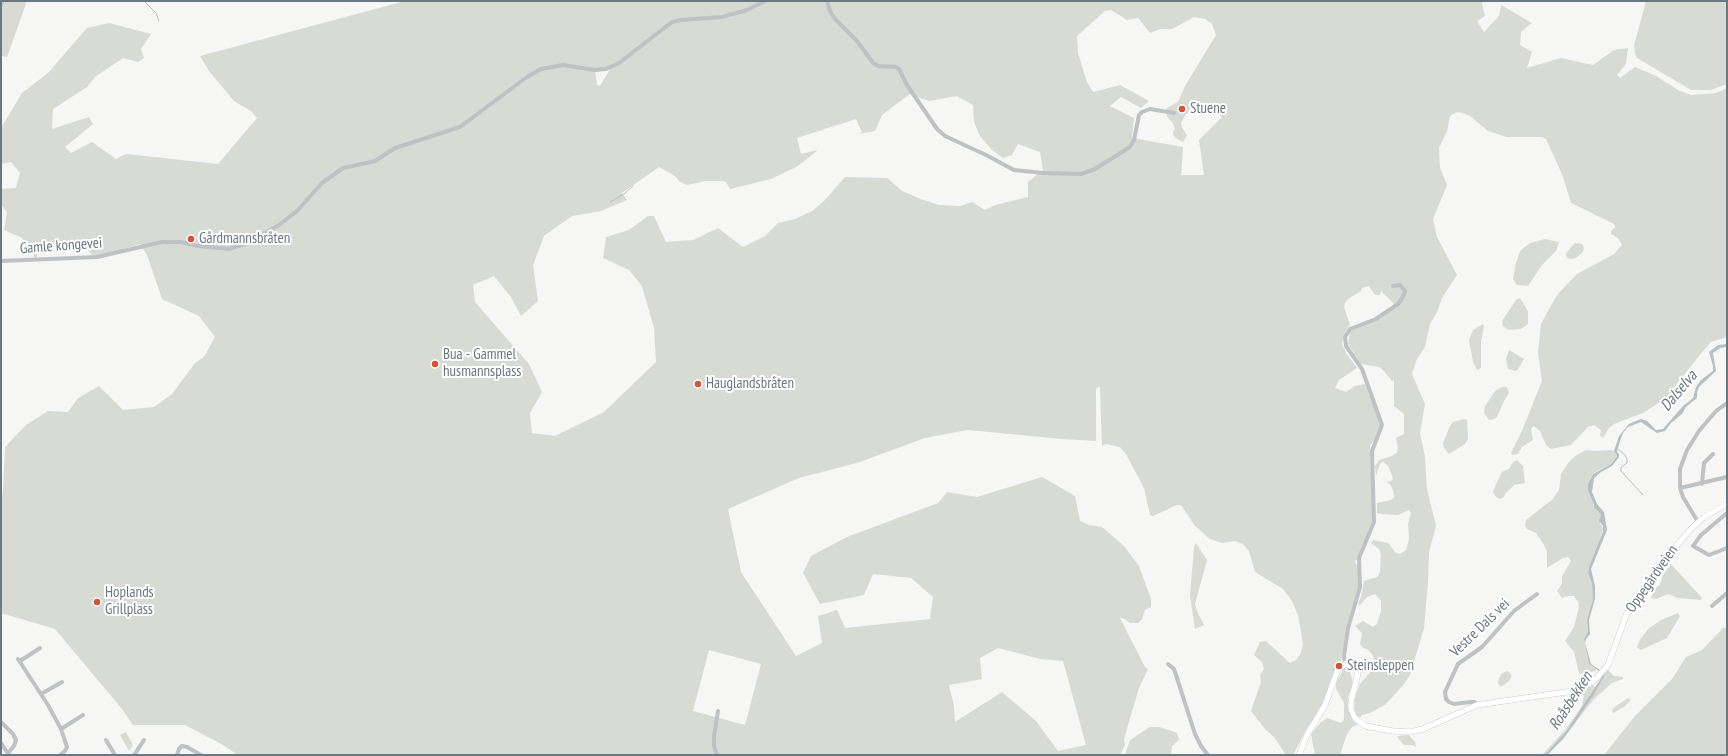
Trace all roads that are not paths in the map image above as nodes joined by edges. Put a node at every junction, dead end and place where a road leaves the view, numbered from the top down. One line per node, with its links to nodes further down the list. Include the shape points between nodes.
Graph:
1 (765, 1): 4 (street, Gamle kongevei, via 747,10 722,17 672,22 619,63 606,69 595,70 563,65 541,69 460,127 395,148 375,161 343,168 322,183 297,211 280,225 248,243 228,249 181,242 145,245 97,257)
2 (827, 1): 3 (street, via 835,19 857,41 873,63 899,69 937,129 945,136 1014,170 1081,174 1095,169 1130,146 1142,112 1150,108)
3 (1174, 113)
4 (1, 261)
5 (1393, 286): 19 (street, via 1400,285 1405,291 1398,304 1376,319 1350,329 1345,337 1347,349 1362,369 1382,426 1372,451 1374,522 1359,558 1360,586 1348,628)
6 (1727, 403): 10 (street, via 1708,418 1687,450 1680,469)
7 (1713, 454): 9 (street, via 1704,463)
8 (1727, 477): 9 (street)
9 (1702, 484): 10 (street)
10 (1680, 488): 13 (street, via 1688,508)
11 (1727, 504): 13 (main road, Oppegårdveien)
12 (1727, 512): 14 (street, via 1692,546 1709,555)
13 (1698, 522): 23 (main road, Oppegårdveien, via 1667,556 1636,598 1622,625 1613,654 1599,676 1584,687 1573,691)
14 (1727, 548)
15 (1727, 593): 17 (street)
16 (1537, 594): 23 (street, Vestre Dals vei, via 1514,611 1482,647 1458,664 1445,692 1446,699 1454,704 1475,702)
17 (1712, 606)
18 (40, 648): 22 (street, via 19,660)
19 (1345, 663): 23 (main road, Oppegårdveien, via 1353,664 1358,673 1352,698 1352,712 1359,722 1368,727 1415,731); 39 (main road, via 1338,669 1325,705)
20 (1168, 664): 38 (street, via 1175,672 1195,734)
21 (62, 682): 22 (street)
22 (41, 694): 27 (street)
23 (1476, 706)
24 (718, 711): 37 (street, via 714,736)
25 (83, 715): 27 (street)
26 (1, 722): 31 (street, via 16,740)
27 (61, 729): 32 (street, via 66,747)
28 (106, 740): 33 (street)
29 (144, 740): 34 (street)
30 (1, 744): 31 (street)
31 (9, 754)
32 (60, 755)
33 (115, 755)
34 (134, 755)
35 (177, 755): 36 (street, via 182,746 187,746)
36 (201, 755)
37 (717, 755)
38 (1208, 755)
39 (1298, 755)

